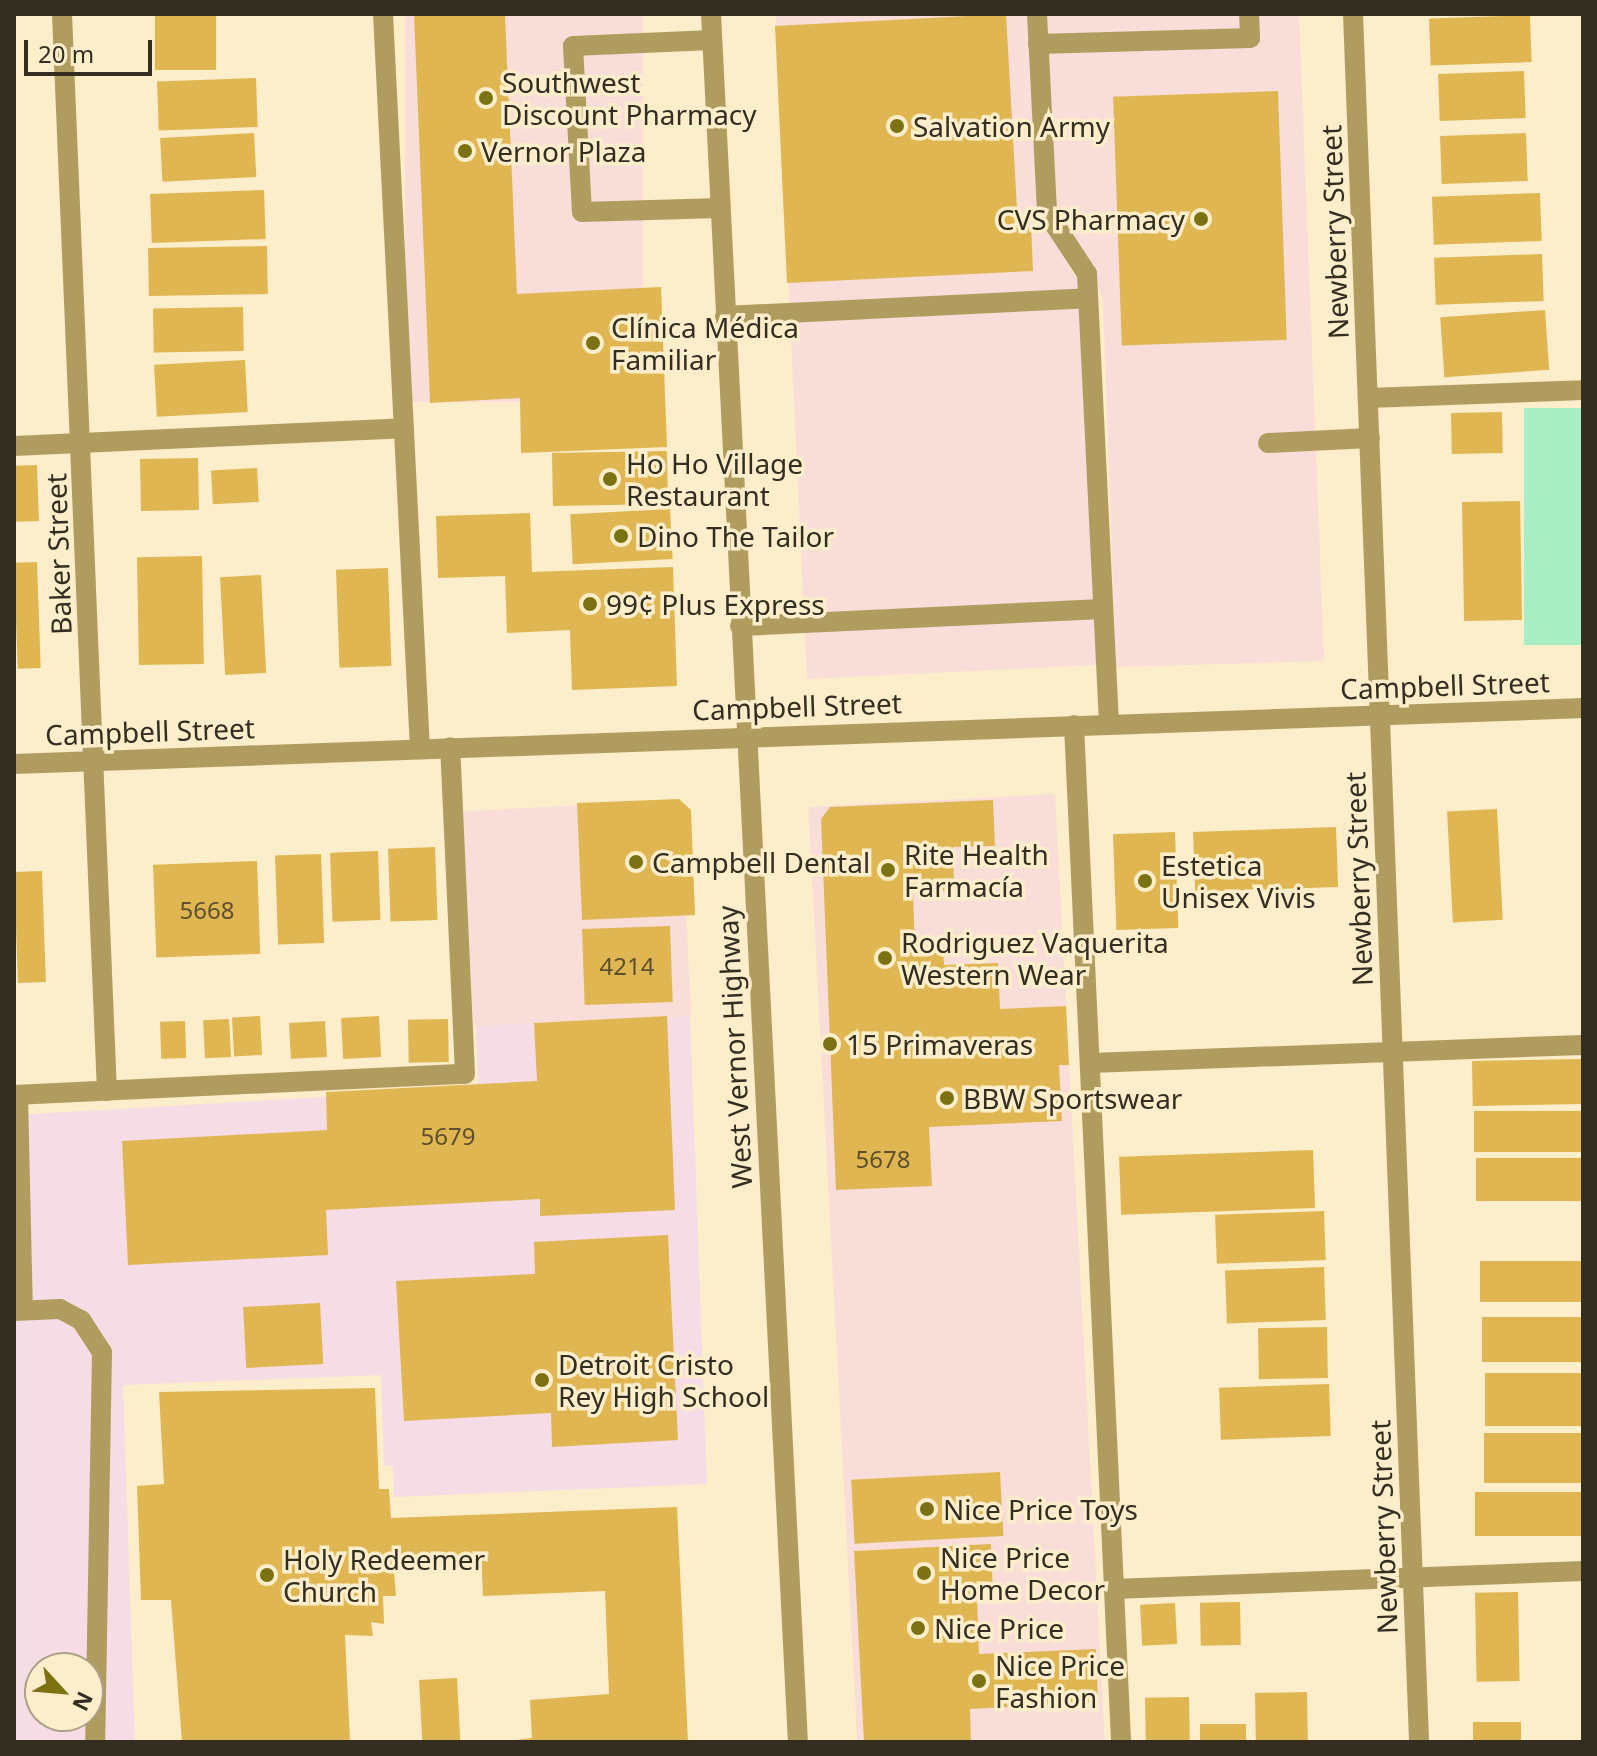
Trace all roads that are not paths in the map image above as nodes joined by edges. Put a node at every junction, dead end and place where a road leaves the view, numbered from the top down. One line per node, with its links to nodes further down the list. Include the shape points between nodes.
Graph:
1 (62, 14): 17 (street, Baker Street)
2 (383, 14): 14 (street)
3 (711, 14): 7 (street, West Vernor Highway)
4 (1037, 14): 8 (street)
5 (1249, 14): 8 (street, via 1250,38)
6 (1353, 14): 13 (street, Newberry Street)
7 (712, 40): 9 (street, West Vernor Highway); 9 (street, via 573,46 582,212)
8 (1038, 44): 10 (street, via 1047,213 1087,274)
9 (720, 208): 11 (street, West Vernor Highway)
10 (1088, 298): 11 (street); 19 (street)
11 (725, 316): 20 (street, West Vernor Highway)
12 (1583, 390): 13 (street)
13 (1368, 398): 15 (street, Newberry Street)
14 (404, 428): 17 (street); 27 (street)
15 (1370, 438): 16 (street); 22 (street, Newberry Street)
16 (1268, 443)
17 (81, 444): 18 (street); 28 (street, Baker Street)
18 (14, 446)
19 (1103, 609): 20 (street); 23 (street)
20 (740, 626): 25 (street, West Vernor Highway)
21 (1583, 708): 22 (street, Campbell Street)
22 (1380, 716): 23 (street, Campbell Street); 31 (street, Newberry Street)
23 (1109, 724): 24 (street, Campbell Street)
24 (1074, 725): 25 (street, Campbell Street); 32 (street)
25 (746, 736): 26 (street, Campbell Street); 40 (street, West Vernor Highway)
26 (450, 747): 27 (street, Campbell Street); 33 (street, via 465,1074)
27 (420, 749): 28 (street, Campbell Street)
28 (95, 760): 29 (street, Campbell Street); 33 (street, Baker Street)
29 (14, 764)
30 (1583, 1045): 31 (street)
31 (1393, 1050): 32 (street); 37 (street, Newberry Street)
32 (1090, 1063): 38 (street)
33 (107, 1091): 34 (street)
34 (16, 1095): 35 (street)
35 (19, 1310): 39 (street, via 60,1309 81,1320 102,1352)
36 (1583, 1571): 37 (street)
37 (1413, 1577): 38 (street); 42 (street, Newberry Street)
38 (1114, 1589): 41 (street)
39 (95, 1742)
40 (798, 1742)
41 (1121, 1742)
42 (1419, 1742)

